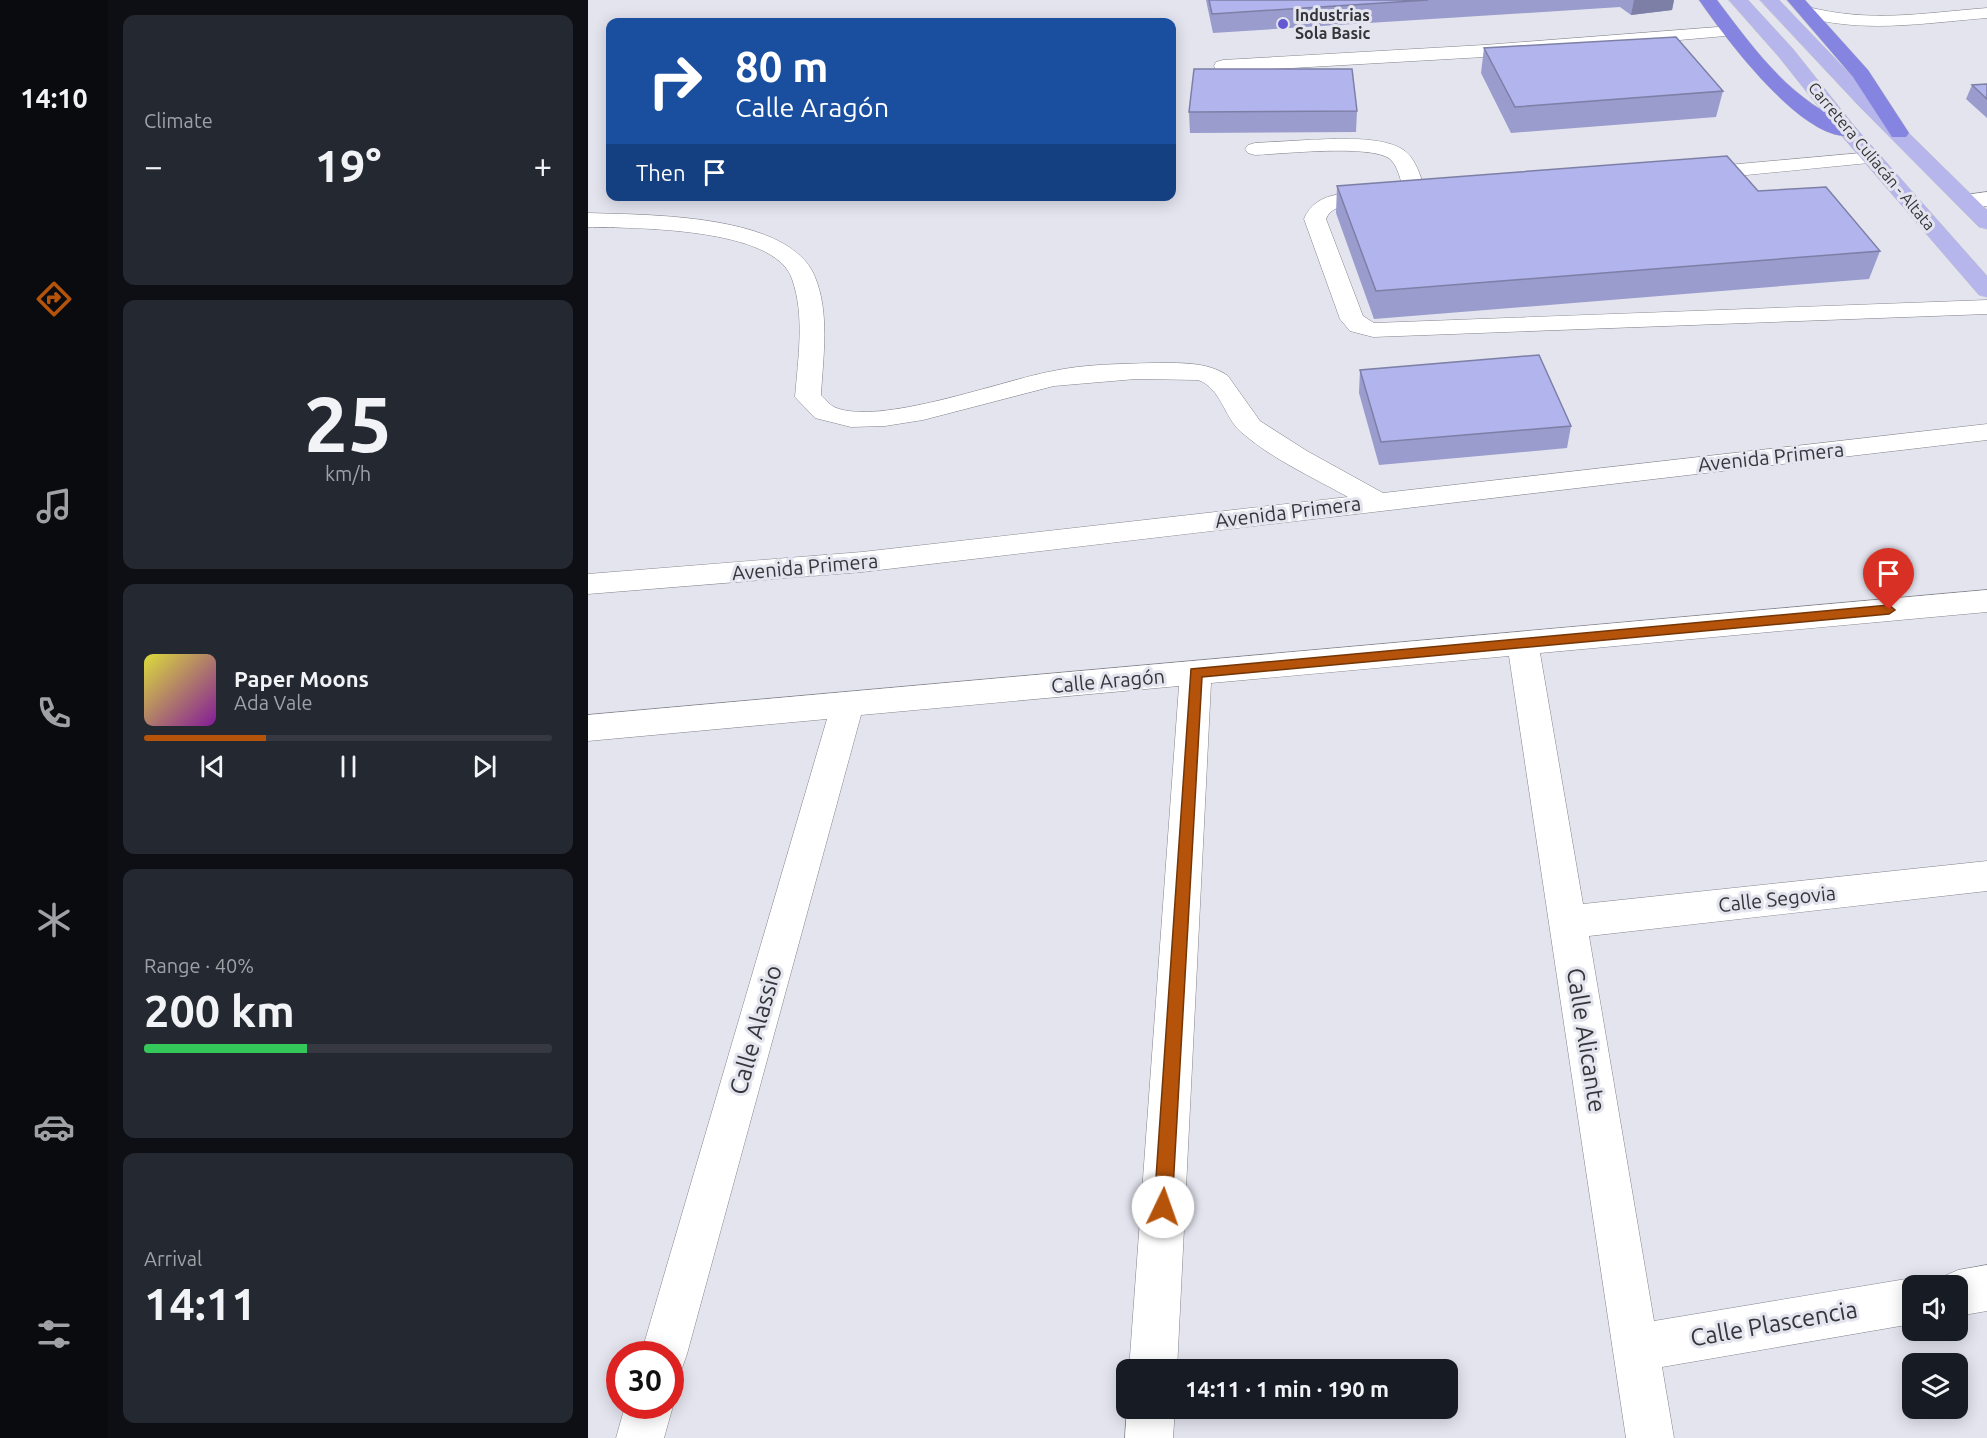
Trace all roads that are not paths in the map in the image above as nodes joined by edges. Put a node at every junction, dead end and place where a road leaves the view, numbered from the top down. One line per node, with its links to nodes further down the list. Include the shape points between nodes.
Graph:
1 (1708, 0): 7 (highway)
2 (1738, 0): 10 (main road, Carretera Culiacán - Altata, via 1786,52)
3 (1769, 0): 11 (main road, Carretera Culiacán - Altata)
4 (1802, 6): 5 (street, via 1827,18 1857,22); 8 (highway)
5 (1987, 14)
6 (1987, 24): 8 (street, via 1864,32)
7 (1731, 31): 9 (street, via 1484,51); 10 (highway, via 1811,114)
8 (1836, 43): 11 (highway)
9 (1222, 66)
10 (1848, 131): 13 (main road, Carretera Culiacán - Altata)
11 (1899, 133): 17 (main road, Carretera Culiacán - Altata)
12 (1255, 149): 16 (street, via 1356,146 1390,151 1401,160)
13 (1872, 158): 14 (street); 20 (main road, Carretera Culiacán - Altata)
14 (1674, 176)
15 (1441, 195): 16 (street)
16 (1417, 197): 21 (street, via 1330,203 1316,214 1352,319 1359,326 1389,330)
17 (1977, 200): 19 (main road, Carretera Culiacán - Altata)
18 (588, 220): 23 (street, via 714,228 784,253 799,267 810,313 808,397 813,407 833,418 896,417 1054,378 1188,371 1213,377 1220,383 1249,426)
19 (1987, 222)
20 (1987, 290)
21 (1987, 308)
22 (1987, 432): 23 (street, Avenida Primera)
23 (1377, 501): 24 (street, Avenida Primera, via 862,562)
24 (588, 585)
25 (1985, 605): 26 (street, Calle Aragón)
26 (1523, 643): 27 (street, Calle Aragón); 31 (street, Calle Alicante)
27 (1196, 673): 28 (street, Calle Aragón); 37 (street)
28 (847, 705): 29 (street, Calle Aragón); 35 (street, Calle Alassio)
29 (588, 728)
30 (1987, 876): 31 (street, Calle Segovia)
31 (1568, 922): 36 (street, Calle Alicante)
32 (1987, 1288): 33 (street)
33 (1968, 1291)
34 (1902, 1303): 36 (street, Calle Plascencia)
35 (668, 1341)
36 (1635, 1348): 42 (street, Calle Alicante)
37 (1154, 1359)
38 (646, 1419): 40 (street)
39 (1150, 1419): 41 (street)
40 (640, 1438)
41 (1149, 1438)
42 (1650, 1438)

